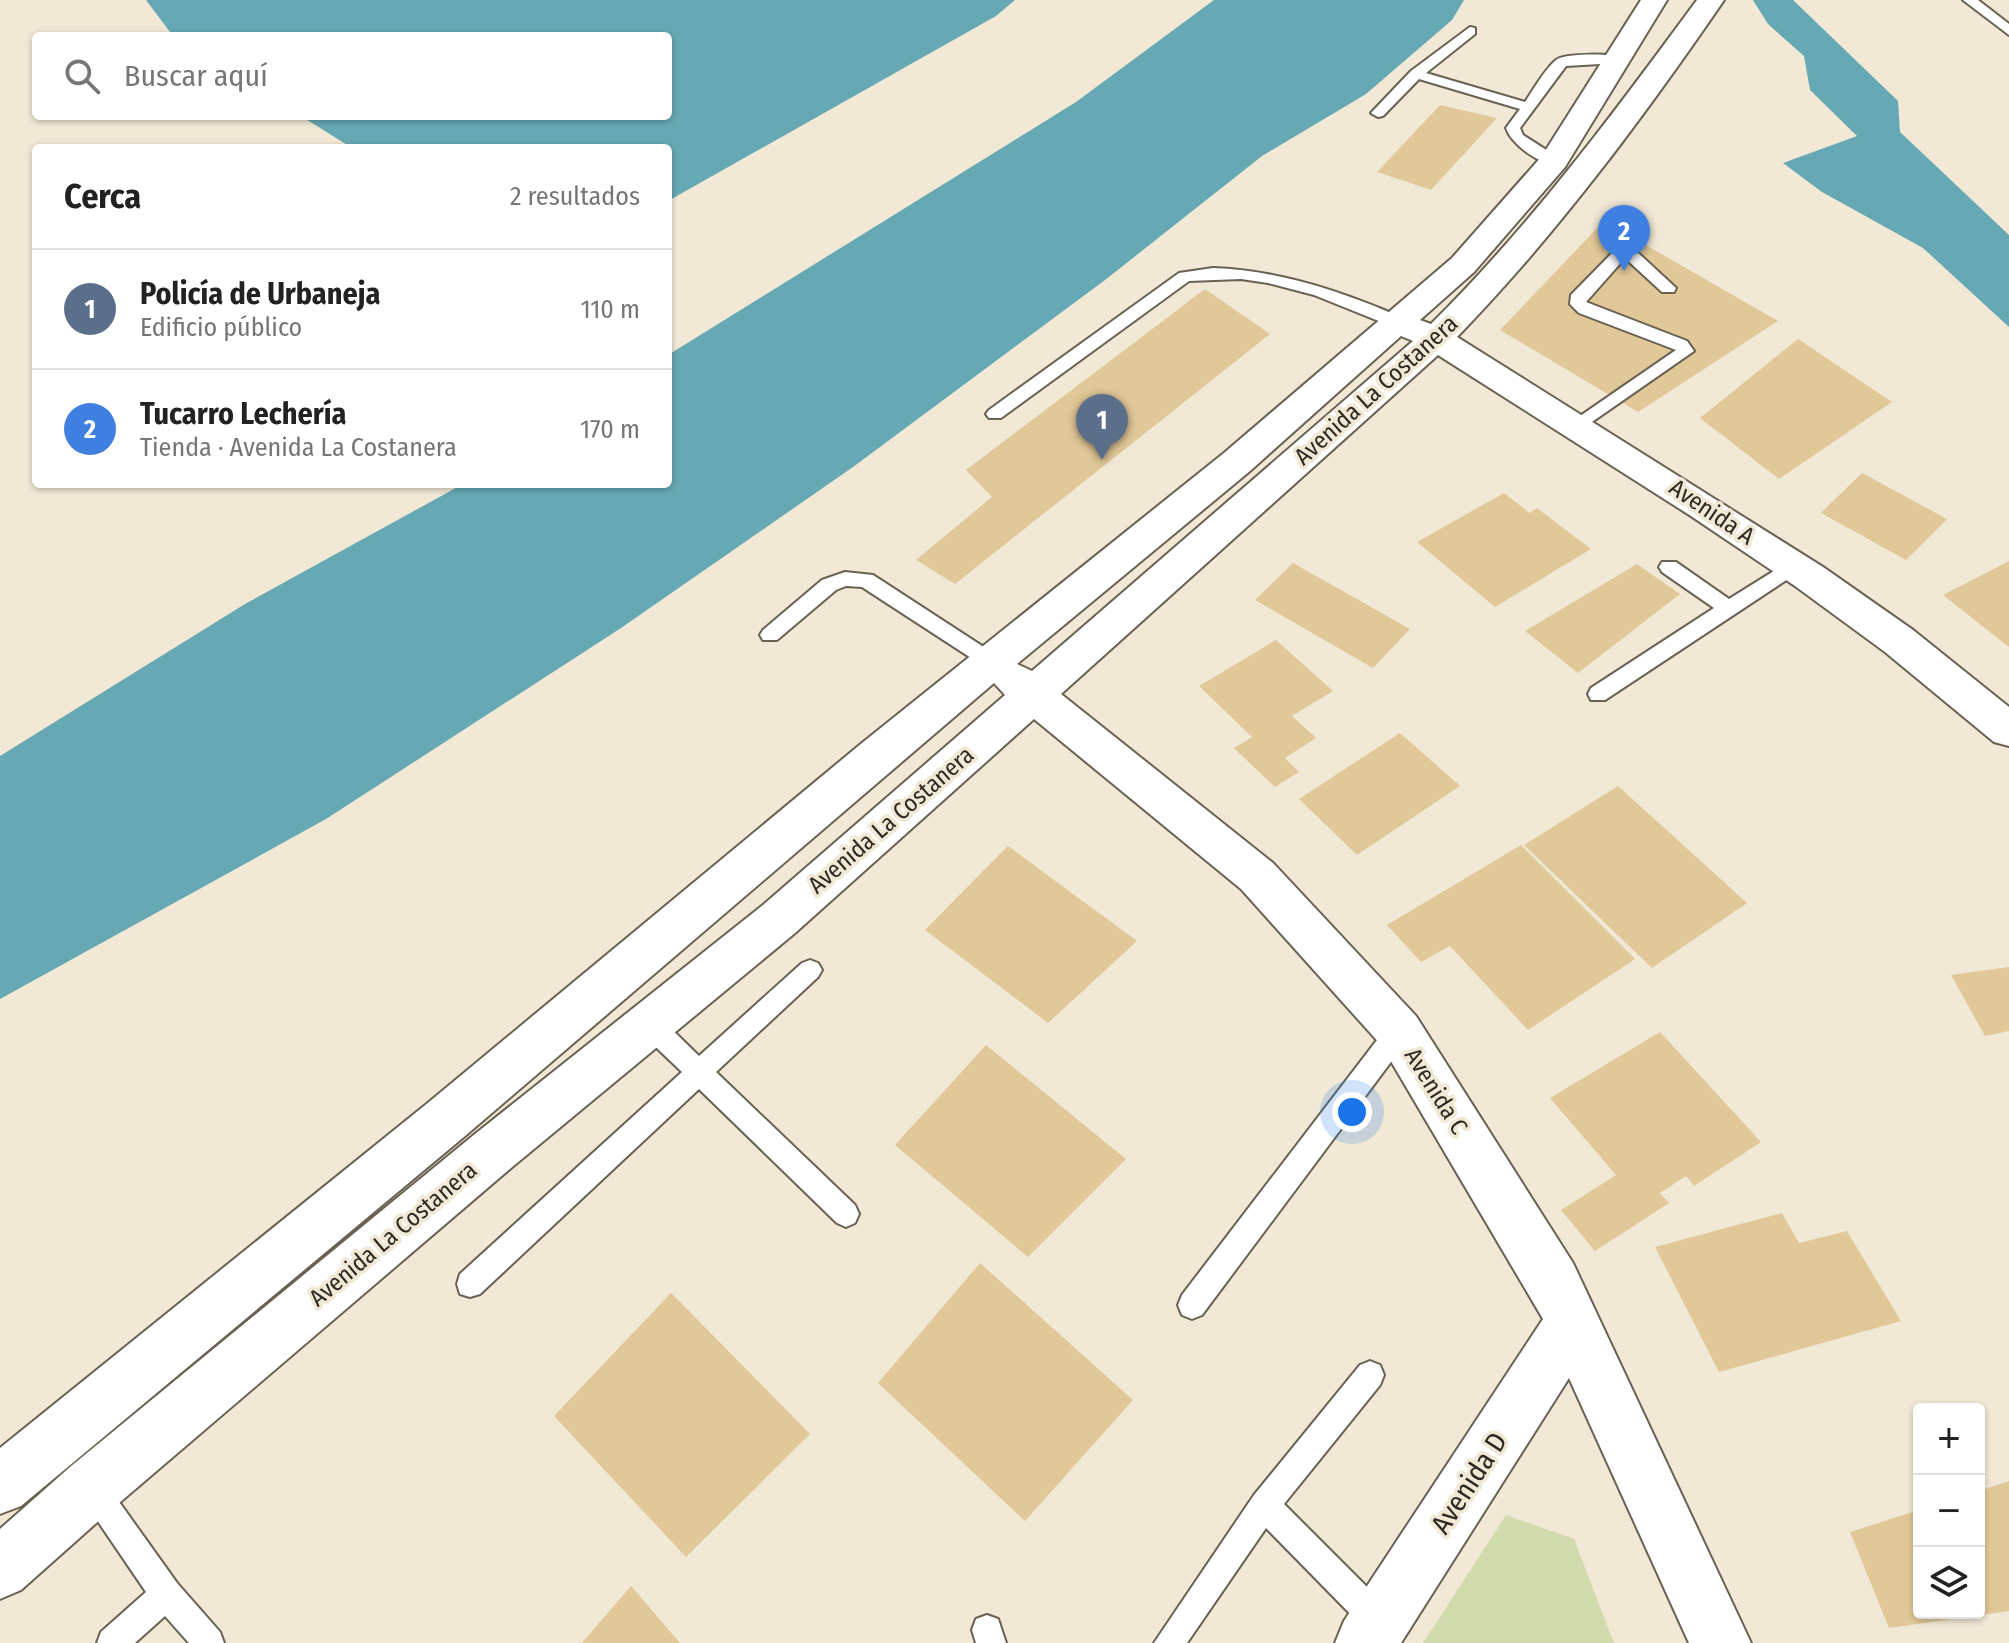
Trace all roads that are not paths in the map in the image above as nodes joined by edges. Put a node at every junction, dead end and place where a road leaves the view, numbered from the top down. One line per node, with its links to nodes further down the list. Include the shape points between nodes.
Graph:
1 (1970, 0): 5 (lane)
2 (1711, 2): 11 (street, Avenida La Costanera, via 1590,166 1500,274)
3 (1635, 29): 7 (lane, via 1564,61); 9 (street, Avenida La Costanera)
4 (1470, 31): 6 (lane)
5 (2009, 31)
6 (1416, 74): 7 (lane); 8 (lane)
7 (1528, 107): 9 (lane, via 1513,128 1516,137)
8 (1378, 113)
9 (1554, 161): 11 (street, Avenida La Costanera, via 1463,265)
10 (1668, 288): 13 (lane, via 1630,254 1621,253 1577,299 1585,309 1685,351)
11 (1417, 330): 12 (lane, via 1292,282 1214,272 1185,276); 13 (street, Avenida A); 18 (street, Avenida La Costanera, via 1237,462); 19 (street, Avenida La Costanera)
12 (995, 414)
13 (1576, 427): 14 (street, Avenida A)
14 (1793, 566): 16 (lane); 21 (street, Avenida A, via 1863,614)
15 (1669, 567): 16 (lane)
16 (1728, 608): 20 (lane)
17 (770, 635): 18 (lane, via 829,585 866,580)
18 (992, 662): 19 (street, Avenida C); 31 (street, Avenida La Costanera, via 447,1119)
19 (1034, 694): 23 (street, Avenida La Costanera, via 779,919); 24 (street, Avenida C, via 1257,876)
20 (1598, 694)
21 (2009, 730)
22 (810, 970): 25 (lane)
23 (649, 1024): 25 (lane); 33 (street, Avenida La Costanera)
24 (1399, 1031): 28 (lane); 29 (street, Avenida C, via 1554,1282)
25 (699, 1071): 26 (lane); 27 (lane)
26 (846, 1214)
27 (470, 1284)
28 (1192, 1305)
29 (1573, 1322): 37 (street, Avenida D); 41 (street, Avenida C)
30 (1370, 1375): 34 (lane)
31 (55, 1438): 32 (street, Avenida La Costanera); 33 (lane)
32 (0, 1485)
33 (91, 1488): 35 (street, Avenida La Costanera); 36 (lane)
34 (1264, 1505): 37 (lane); 40 (lane)
35 (0, 1569)
36 (166, 1594): 38 (lane); 39 (lane)
37 (1373, 1632)
38 (112, 1643)
39 (209, 1643)
40 (1169, 1643)
41 (1720, 1643)

